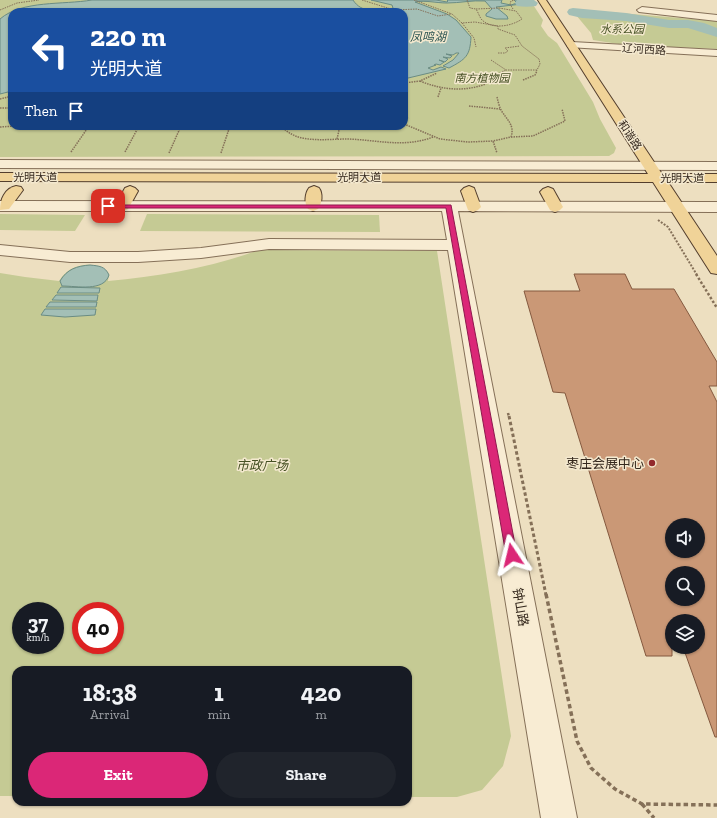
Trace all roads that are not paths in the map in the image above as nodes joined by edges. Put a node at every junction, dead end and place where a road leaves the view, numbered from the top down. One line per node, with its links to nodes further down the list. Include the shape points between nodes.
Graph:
1 (542, 0): 7 (main road, 和谐路)
2 (550, 0): 7 (main road, 和谐路)
3 (648, 0): 4 (street)
4 (656, 7)
5 (642, 10): 6 (street)
6 (717, 18)
7 (576, 45): 8 (street, 辽河西路); 16 (main road, 和谐路)
8 (717, 53)
9 (0, 164): 10 (street, 光明大道)
10 (35, 164): 12 (street, 光明大道); 14 (main road)
11 (717, 166): 16 (street, 光明大道)
12 (171, 167): 14 (main road, 光明大道); 15 (main road, 光明大道)
13 (0, 177): 14 (main road, 光明大道)
14 (26, 177)
15 (466, 178): 16 (main road, 光明大道); 21 (main road, 光明大道); 23 (main road, 光明大道); 26 (main road)
16 (665, 178): 17 (main road, 光明大道); 21 (main road, 光明大道); 22 (main road, 光明大道); 28 (main road, 和谐路)
17 (717, 178)
18 (0, 190): 19 (main road, 光明大道)
19 (16, 190): 20 (main road, 光明大道); 24 (main road)
20 (130, 191): 23 (main road, 光明大道); 25 (main road)
21 (548, 192): 27 (main road)
22 (717, 192)
23 (313, 199): 25 (street, 光明大道); 26 (street, 光明大道)
24 (2, 206): 25 (street, 光明大道)
25 (123, 206)
26 (461, 206): 27 (street, 光明大道); 30 (street, 钟山路)
27 (555, 207): 28 (street, 光明大道)
28 (684, 207): 29 (street, 光明大道); 31 (main road, 和谐路); 33 (main road, 和谐路)
29 (717, 207)
30 (456, 245): 32 (street, via 269,244 201,253 138,257 70,257); 34 (street, 钟山路)
31 (717, 246)
32 (0, 250)
33 (717, 269)
34 (559, 818)

